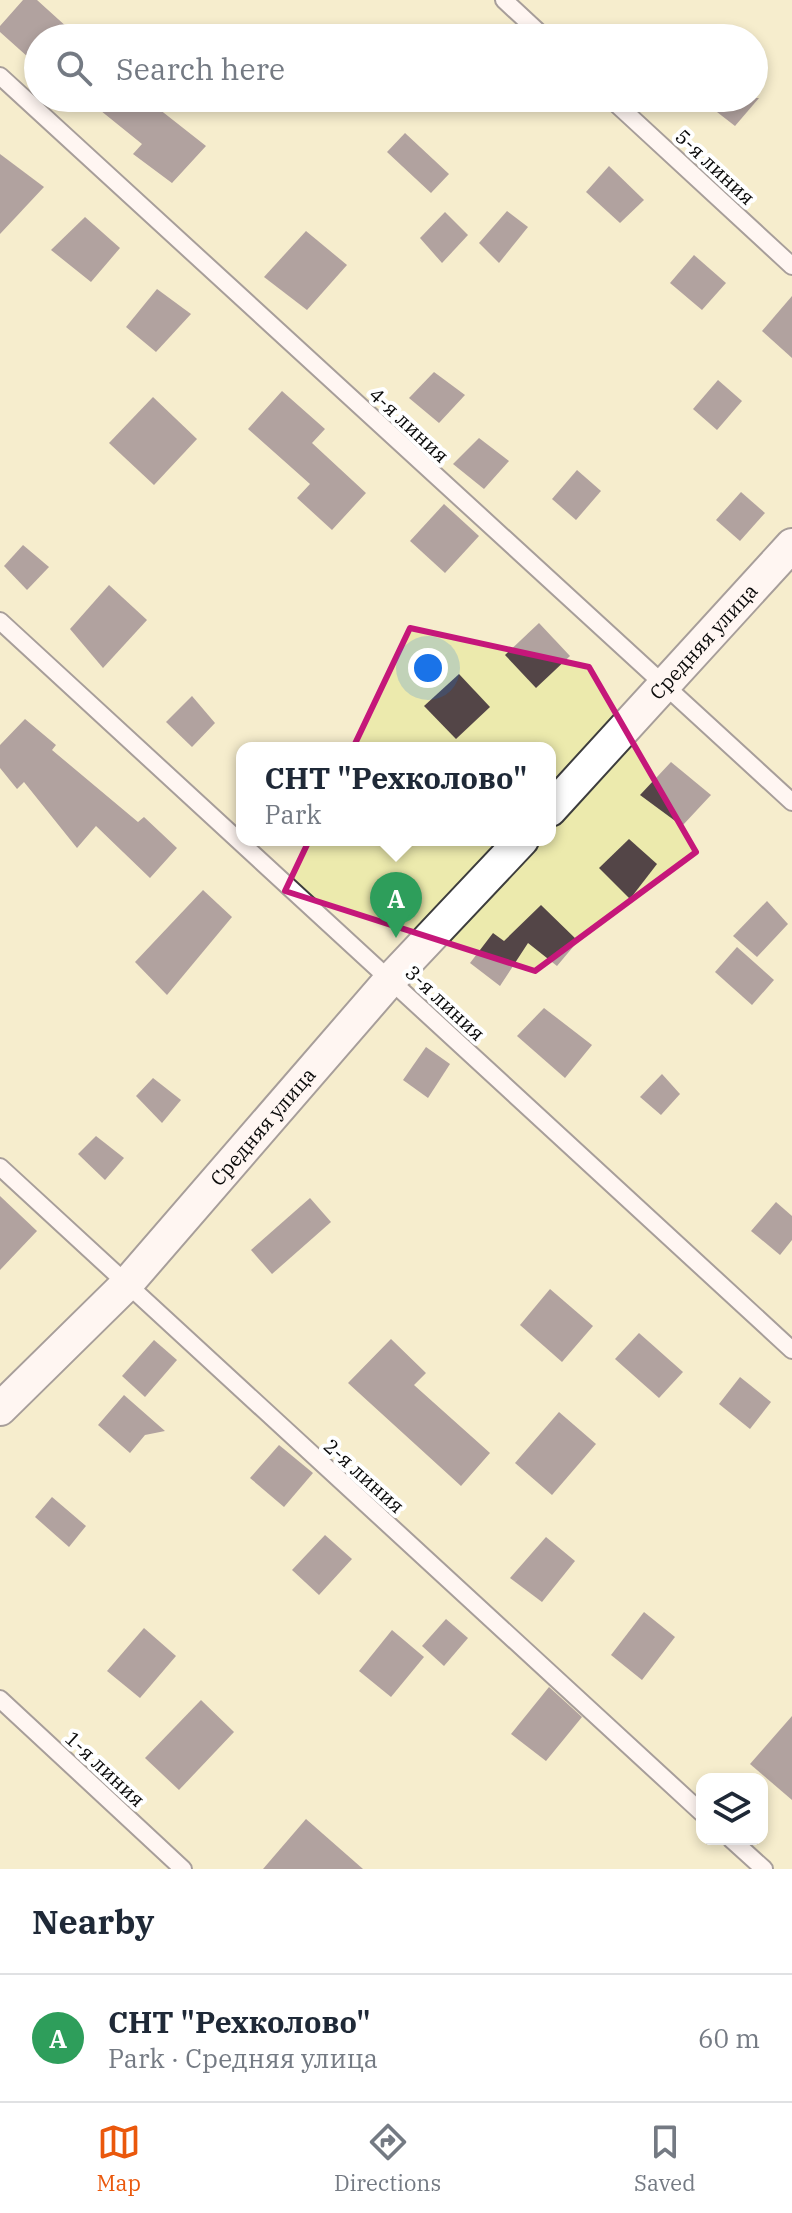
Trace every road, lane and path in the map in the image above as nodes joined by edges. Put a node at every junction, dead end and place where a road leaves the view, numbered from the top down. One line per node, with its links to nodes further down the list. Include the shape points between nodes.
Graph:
1 (504, 0): 2 (lane)
2 (530, 24)
3 (0, 76): 4 (lane, 4-я линия)
4 (24, 98)
5 (39, 112): 10 (lane, 4-я линия)
6 (625, 112): 7 (lane, 5-я линия)
7 (792, 266)
8 (792, 545): 10 (street, Средняя улица)
9 (0, 621): 13 (lane, 3-я линия)
10 (665, 687): 11 (lane, 4-я линия); 12 (street, Средняя улица)
11 (792, 802)
12 (556, 804)
13 (236, 838)
14 (244, 846): 16 (lane, 3-я линия)
15 (516, 846): 16 (street, Средняя улица)
16 (390, 980): 18 (street, Средняя улица); 19 (lane, 3-я линия)
17 (0, 1167): 18 (lane, 2-я линия)
18 (126, 1285): 20 (street, Средняя улица); 22 (lane, 2-я линия)
19 (792, 1350)
20 (0, 1409)
21 (0, 1699): 24 (lane, 1-я линия)
22 (696, 1808)
23 (738, 1845): 25 (lane)
24 (183, 1869)
25 (764, 1869)

